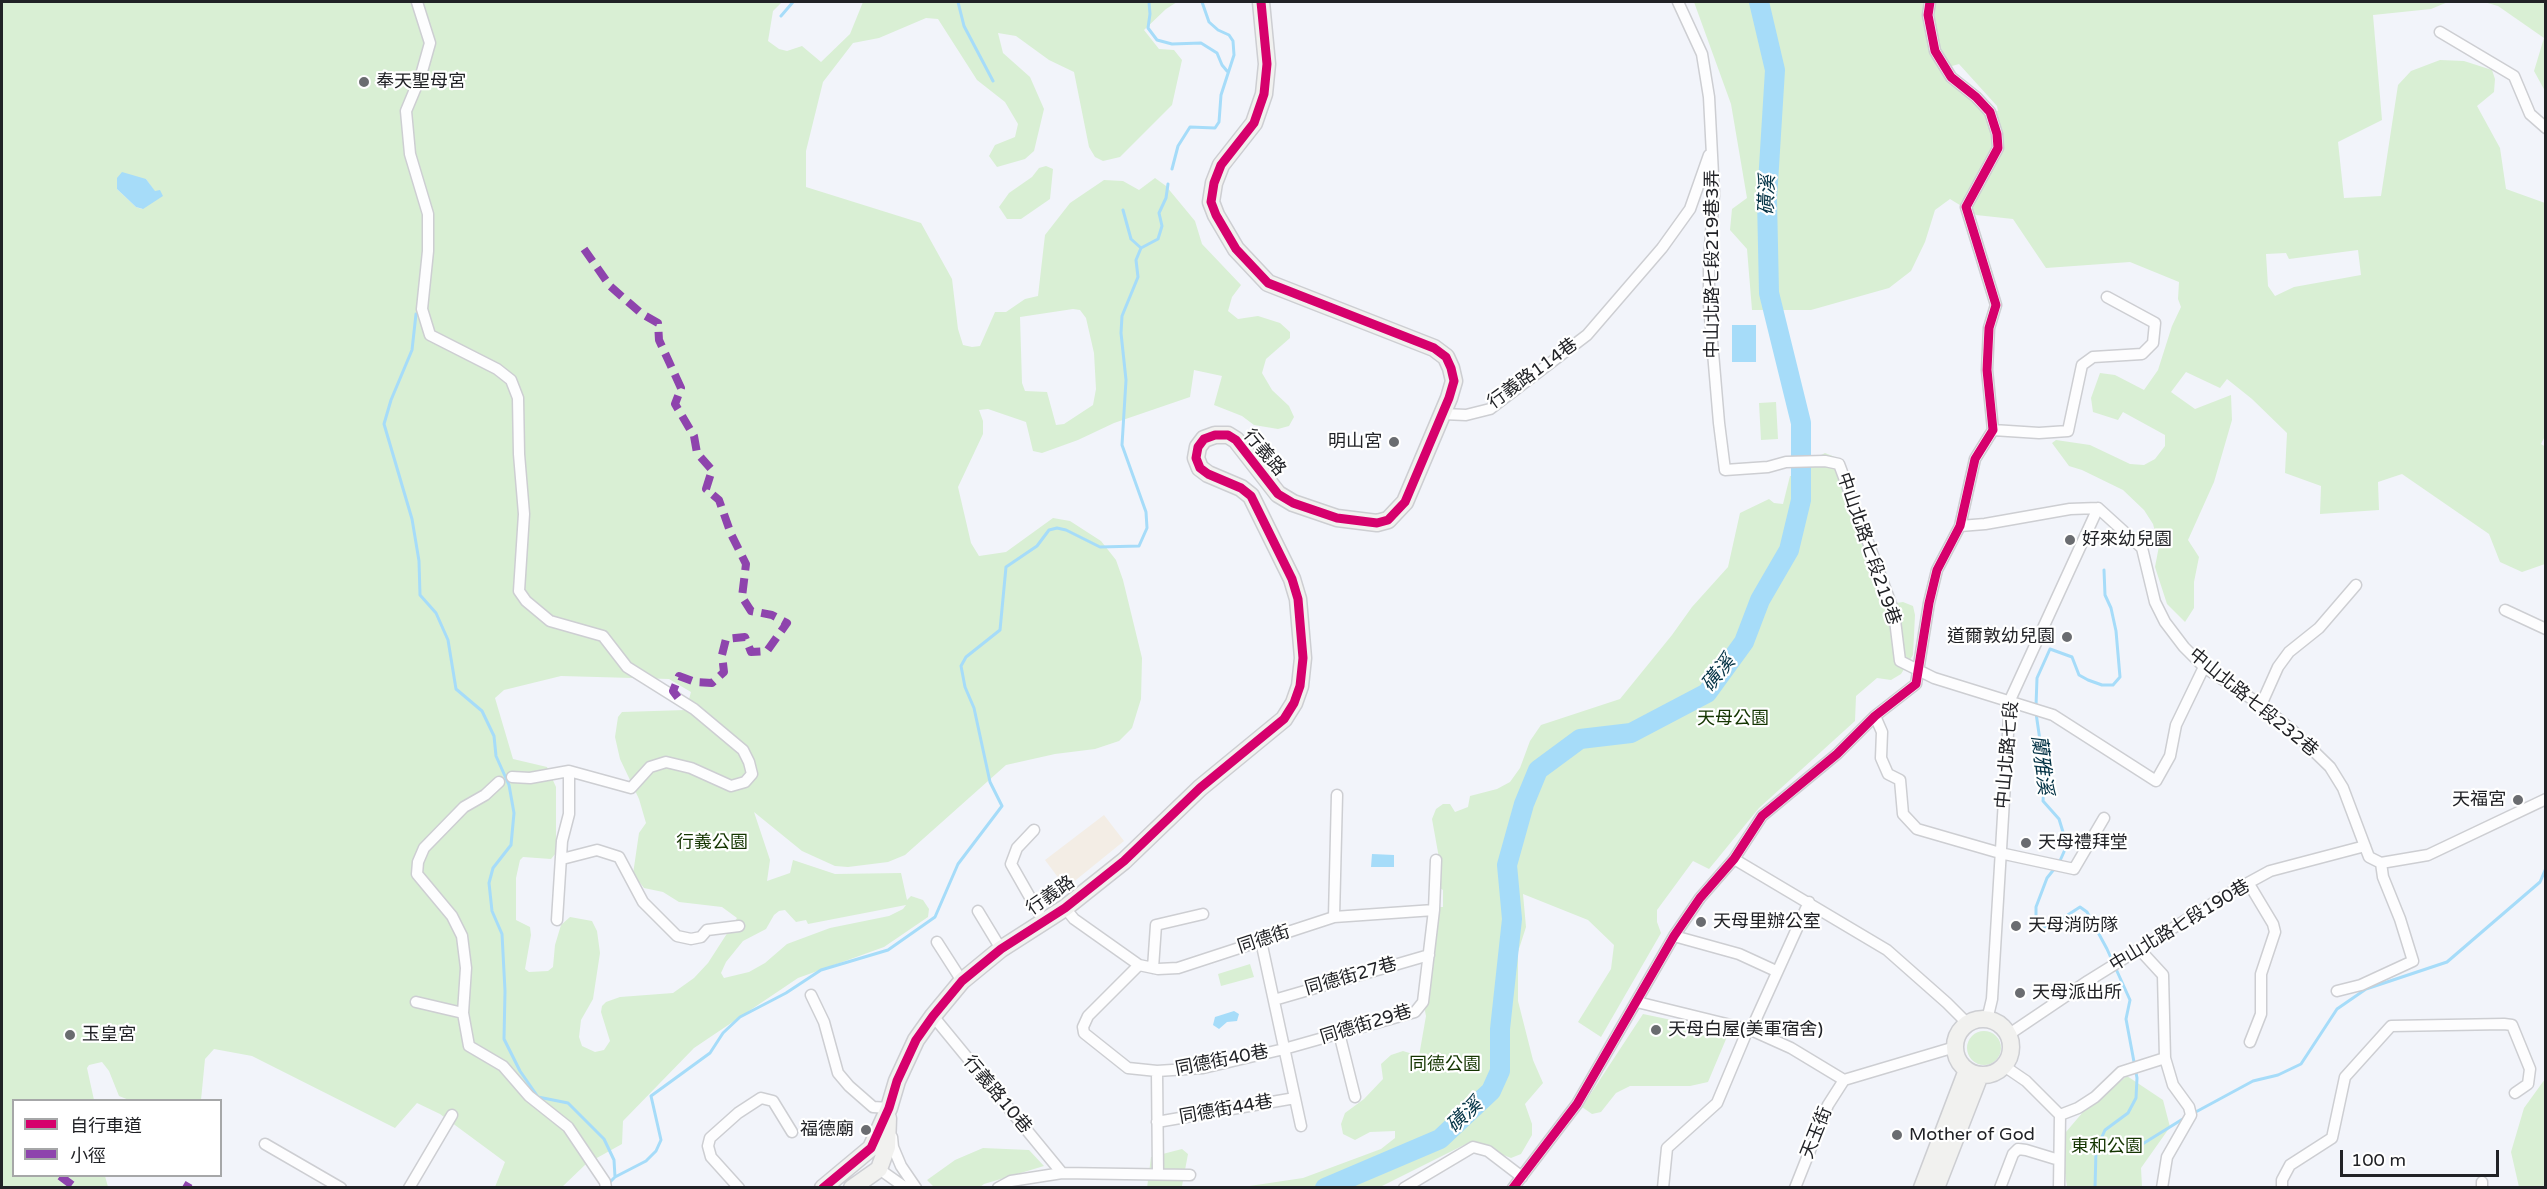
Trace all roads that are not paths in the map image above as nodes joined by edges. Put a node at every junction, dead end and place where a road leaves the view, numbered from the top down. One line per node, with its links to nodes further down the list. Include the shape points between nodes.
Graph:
1 (417, 2): 22 (street, via 430,43 406,111 410,154 428,214 422,309 430,335 497,369 511,380 518,398 524,514 519,591 550,621 603,636 627,667 694,709 743,750 752,774 745,782 731,786 691,768 666,762 650,767 632,788)
2 (1261, 2): 9 (street, 行義路, via 1267,64 1264,94 1254,123 1217,174 1211,202 1216,215 1236,249 1268,283 1434,348 1446,357 1454,381)
3 (1678, 2): 7 (street, 中山北路七段219巷3弄, via 1702,54)
4 (1930, 2): 10 (street, via 1928,15 1935,51 1951,77 1989,112 1997,134 1998,148 1966,207 1996,305 1989,328 1987,370)
5 (2440, 32): 6 (street, via 2514,76 2530,114)
6 (2546, 128)
7 (1711, 149): 9 (street, 行義路114巷, via 1690,209 1662,248 1587,335 1490,409 1466,415); 11 (street, 中山北路七段219巷3弄, via 1714,194 1709,305 1725,470)
8 (2107, 297): 10 (street, via 2155,323 2152,343 2142,354 2093,357 2082,365 2068,431)
9 (1443, 414): 37 (street, 行義路, via 1406,502 1388,520 1377,523 1337,518 1293,503 1278,494 1236,440 1228,435 1204,439 1196,458 1200,468 1251,496 1282,554 1298,599 1302,636 1300,686 1284,720 1200,788 1124,861)
10 (1993, 430): 13 (street, 中山北路七段219巷, via 1975,459)
11 (1825, 461): 18 (street, 中山北路七段219巷, via 1839,464 1893,612 1900,661)
12 (2098, 508): 13 (street); 17 (street, 中山北路七段232巷, via 2142,548 2164,622); 19 (street, 中山北路七段)
13 (1960, 526): 18 (street, 中山北路七段219巷, via 1937,570)
14 (2356, 585): 20 (street, via 2319,628 2289,652)
15 (2505, 610): 16 (street)
16 (2546, 629)
17 (2204, 667): 19 (street, 中山北路七段219巷, via 2176,725 2170,756 2156,781 2053,715); 20 (street, 中山北路七段232巷)
18 (1920, 672): 19 (street, 中山北路七段219巷); 21 (street, via 1914,687)
19 (2010, 700): 30 (street, 中山北路七段)
20 (2261, 705): 29 (street, 中山北路七段232巷, via 2330,767 2343,788)
21 (1875, 716): 30 (street, via 1882,732 1881,758 1888,774 1900,780 1903,814 1917,829); 32 (street, via 1837,754 1762,816)
22 (569, 771): 23 (street); 31 (street, via 569,814 563,832)
23 (512, 777)
24 (499, 782): 60 (street, via 464,807 424,848 418,862 417,874 452,916 462,936)
25 (1337, 795): 41 (street)
26 (2546, 799): 34 (street, via 2428,855)
27 (2104, 818): 30 (street, via 2074,869)
28 (1034, 830): 43 (street, via 1017,848 1011,864)
29 (2365, 846): 34 (street, via 2369,856); 35 (street, 中山北路七段190巷, via 2270,872)
30 (2000, 853): 62 (street, 中山北路七段, via 1992,999)
31 (562, 859): 42 (street); 44 (street, via 597,850 619,857 643,902 676,936 691,939 708,930)
32 (1734, 859): 36 (street); 45 (street)
33 (1436, 860): 38 (street)
34 (2380, 863): 55 (street, via 2413,961 2361,985)
35 (2249, 884): 49 (street, 中山北路七段190巷); 67 (street, via 2275,932 2261,974 2261,1014)
36 (1809, 902): 53 (street); 63 (street, via 1887,950)
37 (1065, 908): 43 (street, 行義路); 51 (street, 同德街, via 1074,919)
38 (1434, 910): 41 (street, 同德街); 50 (street, 同德街29巷)
39 (978, 911): 48 (street)
40 (1203, 914): 52 (street, via 1156,925)
41 (1334, 918): 46 (street, 同德街)
42 (557, 920)
43 (1044, 922): 48 (street, 行義路)
44 (739, 926)
45 (1674, 936): 53 (street, via 1739,954); 59 (street)
46 (1260, 941): 52 (street, 同德街, via 1178,968); 57 (street)
47 (937, 942): 54 (street)
48 (1001, 949): 54 (street, 行義路)
49 (2140, 950): 66 (street, 中山北路七段190巷); 70 (street, via 2163,975)
50 (1429, 955): 57 (street, 同德街27巷); 65 (street, 同德街29巷, via 1421,1008)
51 (1139, 965): 52 (street, 同德街); 72 (street, 同德街40巷, via 1088,1016 1084,1033 1128,1068)
52 (1152, 968)
53 (1776, 971): 64 (street)
54 (962, 981): 61 (street, 行義路)
55 (2337, 991)
56 (811, 995): 78 (street, via 824,1022 838,1073 873,1107)
57 (1274, 1000): 69 (street)
58 (416, 1002): 60 (street)
59 (1637, 1002): 64 (street); 90 (street, via 1577,1104)
60 (463, 1013): 94 (street, via 469,1046 503,1066 529,1096 568,1127)
61 (933, 1016): 78 (street, 行義路, via 911,1050); 87 (street, 行義路10巷)
62 (1987, 1020): 63 (street); 66 (street, via 2000,1024)
63 (1968, 1024): 68 (street, via 1958,1034)
64 (1749, 1030): 74 (street, via 1791,1047); 91 (street, via 1716,1103 1667,1148)
65 (1339, 1034): 69 (street, 同德街29巷); 76 (street)
66 (2008, 1035): 71 (street, via 2011,1054)
67 (2250, 1042)
68 (1955, 1047): 73 (street, via 1958,1060); 74 (street)
69 (1284, 1048): 72 (street, 同德街40巷, via 1203,1068); 77 (street)
70 (2165, 1058): 80 (street, via 2121,1072 2095,1097); 108 (street, via 2174,1085 2191,1115 2167,1157)
71 (2004, 1066): 73 (street, via 1993,1074); 80 (street, via 2026,1081)
72 (1157, 1071): 81 (street)
73 (1973, 1073): 104 (street); 105 (street)
74 (1844, 1080): 103 (street, 天玉街, via 1828,1105)
75 (2516, 1093): 109 (street, via 2528,1084 2530,1070 2512,1026 2391,1026 2345,1077 2332,1138 2290,1165)
76 (1355, 1097)
77 (1295, 1098): 81 (street, 同德街44巷); 82 (street)
78 (889, 1108): 86 (street, via 887,1147); 96 (street, via 871,1148); 99 (street, via 893,1147)
79 (452, 1115): 93 (street)
80 (2060, 1115): 85 (street)
81 (1157, 1122): 88 (street)
82 (1301, 1126)
83 (792, 1132): 95 (street, via 773,1101 761,1098 710,1138 711,1157)
84 (265, 1144): 92 (street)
85 (2059, 1160): 106 (street, via 2018,1149); 107 (street)
86 (879, 1170): 97 (street); 98 (street)
87 (1062, 1173): 88 (street); 100 (street, via 1011,1181)
88 (1158, 1174): 89 (street)
89 (1190, 1174)
90 (1522, 1177): 101 (street, via 1488,1151 1473,1147); 102 (street)
91 (1665, 1187)
92 (341, 1188)
93 (409, 1188)
94 (606, 1188)
95 (739, 1188)
96 (823, 1188)
97 (852, 1188)
98 (906, 1188)
99 (916, 1188)
100 (998, 1188)
101 (1404, 1188)
102 (1513, 1188)
103 (1795, 1188)
104 (1922, 1188)
105 (1936, 1188)
106 (2000, 1188)
107 (2059, 1188)
108 (2162, 1188)
109 (2282, 1188)

